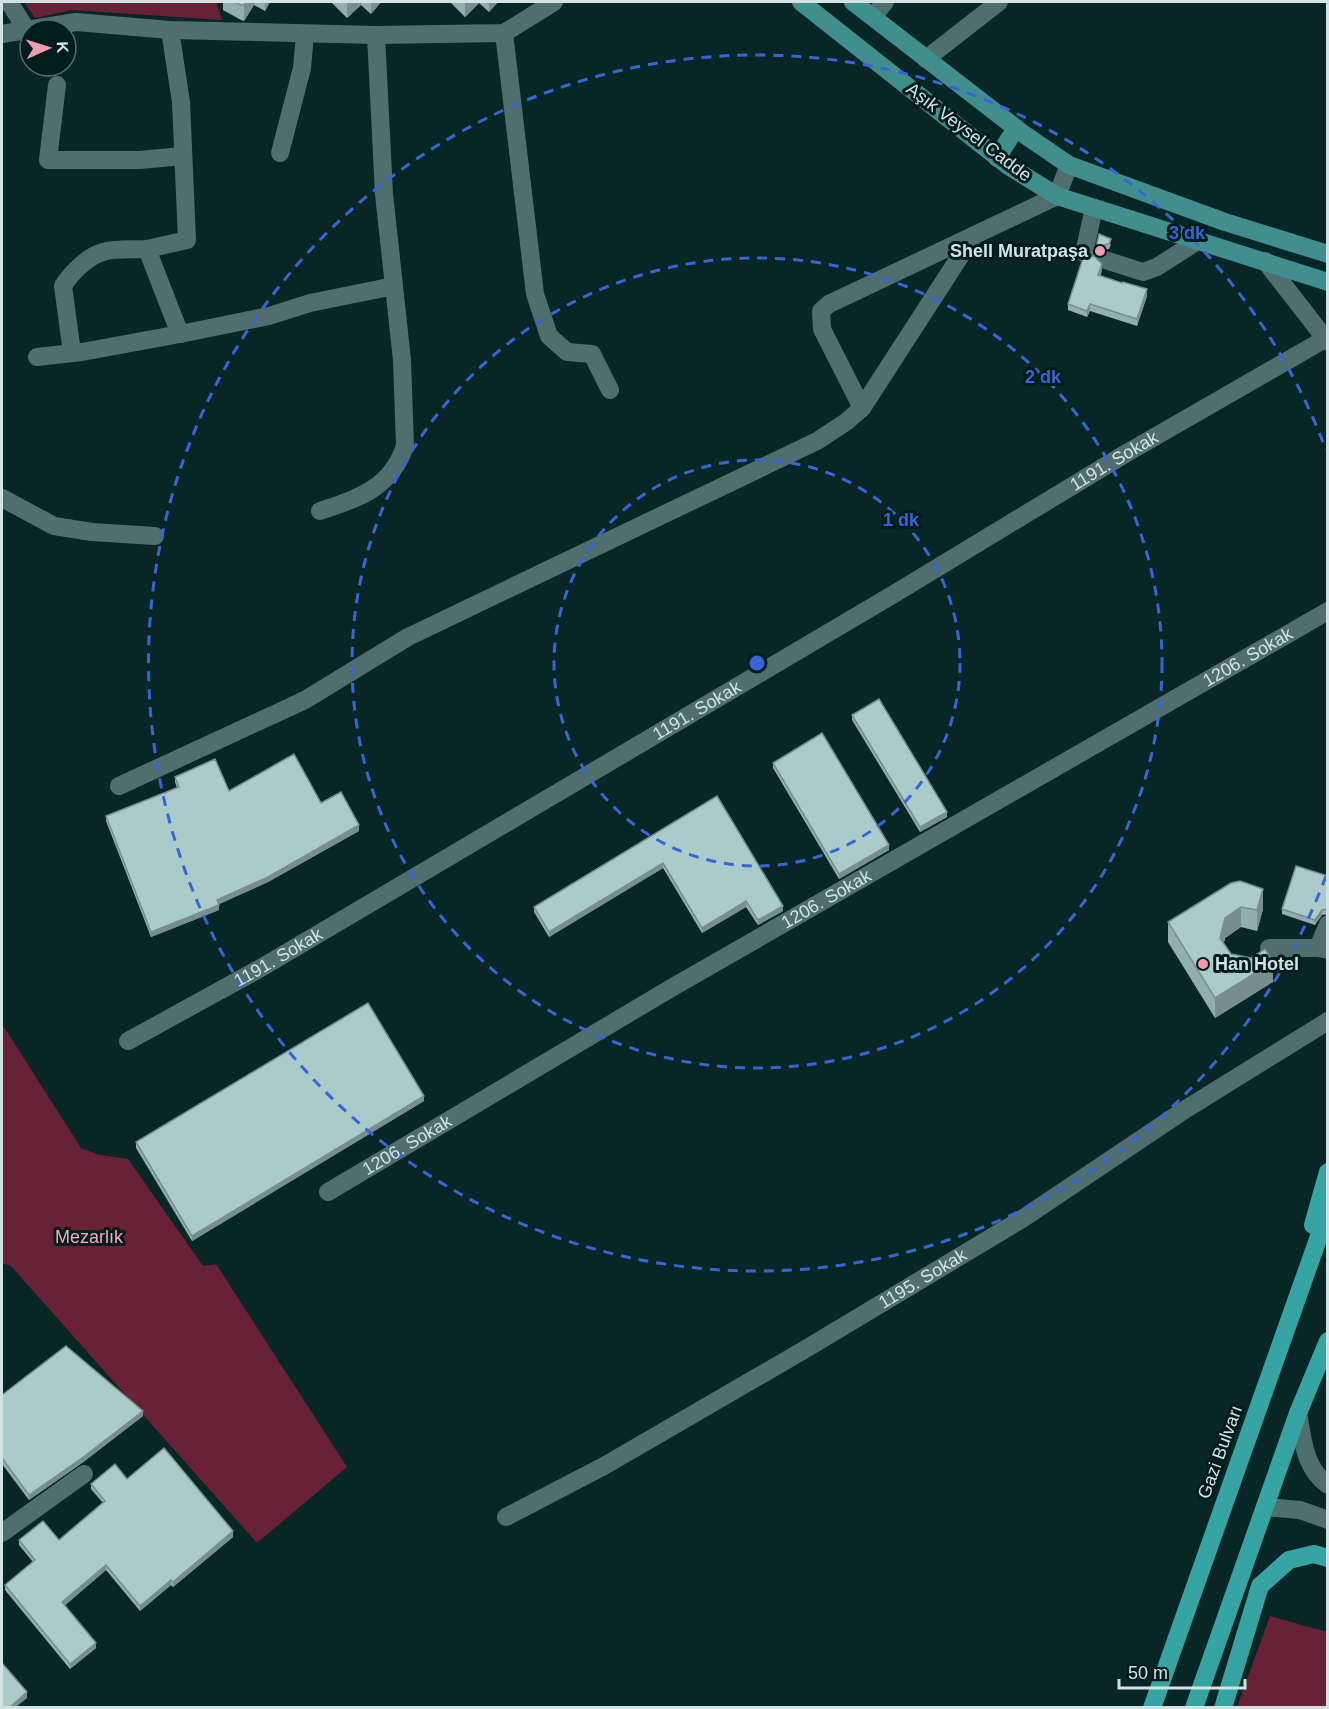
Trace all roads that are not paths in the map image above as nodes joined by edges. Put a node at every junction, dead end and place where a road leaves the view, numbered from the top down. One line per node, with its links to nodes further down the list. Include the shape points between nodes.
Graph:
1 (9, 2): 8 (street)
2 (554, 2): 12 (street)
3 (801, 2): 21 (main road, Aşık Veysel Cadde)
4 (853, 2): 7 (main road, Aşık Veysel Cadde)
5 (885, 2): 7 (street)
6 (999, 2): 16 (street)
7 (873, 17): 16 (main road, Aşık Veysel Cadde)
8 (19, 18)
9 (78, 22): 10 (street)
10 (170, 30): 14 (street); 20 (street, via 181,102)
11 (18, 31): 13 (street)
12 (504, 33): 15 (street); 38 (street, via 535,294 549,336 567,352 591,354)
13 (2, 34)
14 (305, 34): 15 (street); 19 (street, via 302,68)
15 (376, 35): 33 (street, via 384,194)
16 (926, 59): 18 (main road, Aşık Veysel Cadde)
17 (57, 85): 20 (street, via 48,160)
18 (1016, 128): 21 (main road); 22 (main road, Aşık Veysel Cadde)
19 (280, 153)
20 (183, 156): 27 (street, via 187,240)
21 (998, 158): 23 (main road, Aşık Veysel Cadde)
22 (1069, 165): 23 (street); 29 (main road, Aşık Veysel Cadde, via 1225,222)
23 (1057, 196): 24 (main road, Aşık Veysel Cadde); 25 (street)
24 (1094, 208): 26 (main road, Aşık Veysel Cadde); 28 (street, via 1084,253)
25 (973, 237): 39 (street); 39 (street, via 821,311 822,329)
26 (1199, 240): 30 (street, via 1143,272); 31 (main road, Aşık Veysel Cadde)
27 (147, 249): 34 (street); 36 (street, via 102,252 69,277 63,286)
28 (1087, 254)
29 (1328, 254)
30 (1105, 260)
31 (1265, 261): 32 (main road, Aşık Veysel Cadde); 35 (street)
32 (1328, 282)
33 (394, 286): 34 (street); 41 (street, via 405,419 401,459 384,482 371,491)
34 (180, 334): 36 (street)
35 (1326, 341): 49 (street, 1191. Sokak, via 1125,454 259,969)
36 (72, 353): 37 (street)
37 (37, 357)
38 (610, 390)
39 (862, 408): 44 (street, via 817,441 408,637 305,700)
40 (2, 498): 42 (street, via 54,526)
41 (320, 511)
42 (156, 536)
43 (1328, 611): 51 (street, 1206. Sokak, via 673,987)
44 (119, 786)
45 (1328, 924): 47 (street)
46 (1269, 948): 47 (street)
47 (1323, 949)
48 (1328, 1021): 59 (street, 1195. Sokak, via 1186,1109 1022,1219 820,1341 604,1466)
49 (128, 1041)
50 (1328, 1172): 53 (highway)
51 (328, 1192)
52 (1328, 1211): 53 (highway, Gazi Bulvarı)
53 (1284, 1334): 63 (highway, Gazi Bulvarı)
54 (1328, 1341): 55 (highway)
55 (1298, 1413): 57 (street, via 1306,1456 1318,1478); 58 (highway)
56 (84, 1474): 61 (street)
57 (1328, 1485)
58 (1266, 1507): 60 (street, via 1300,1510); 64 (highway)
59 (506, 1517)
60 (1328, 1520)
61 (2, 1533)
62 (1328, 1558): 65 (highway, via 1314,1554 1289,1560 1260,1586)
63 (1152, 1707)
64 (1194, 1707)
65 (1223, 1707)

